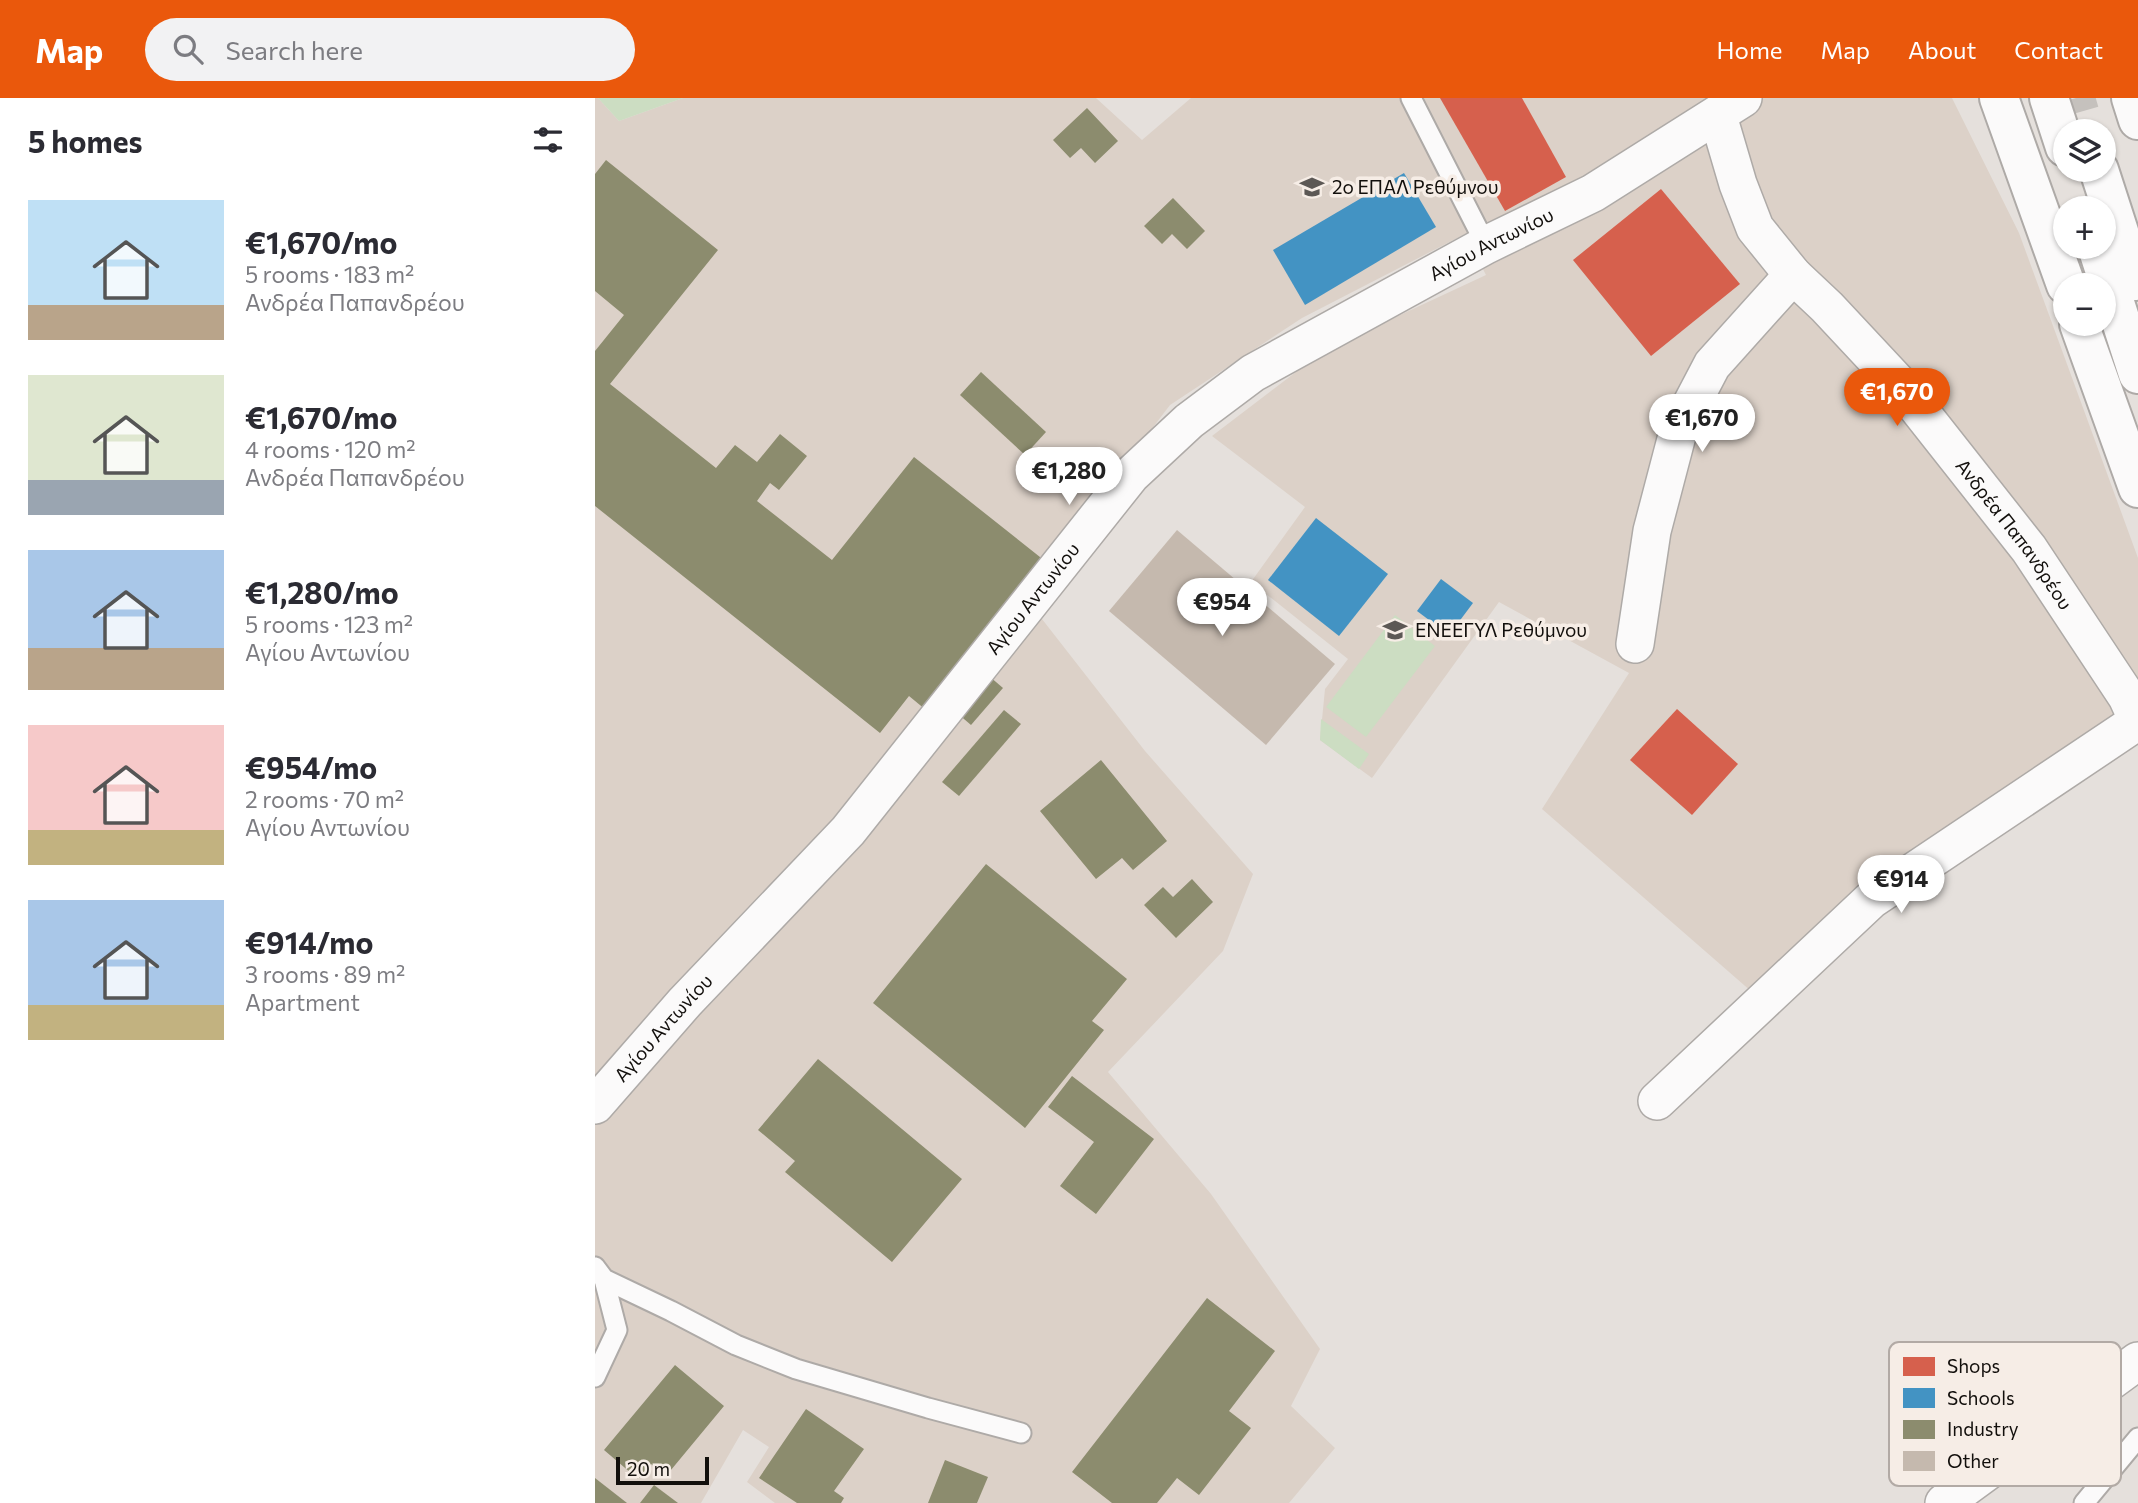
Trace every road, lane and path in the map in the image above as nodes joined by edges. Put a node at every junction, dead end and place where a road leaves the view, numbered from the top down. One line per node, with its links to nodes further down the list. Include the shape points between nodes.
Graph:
1 (1411, 98): 7 (lane)
2 (1999, 98): 9 (main road)
3 (2131, 98): 5 (main road)
4 (1730, 107): 7 (street, Αγίου Αντωνίου, via 1593,193); 10 (street, Ανδρέα Παπανδρέου, via 1738,184 1755,228)
5 (2138, 120)
6 (2103, 182): 11 (main road)
7 (1486, 245): 18 (street, Αγίου Αντωνίου, via 1253,373 1189,421 1131,475 848,831 685,1002)
8 (2101, 259): 13 (main road)
9 (2062, 273)
10 (1793, 275): 15 (street, via 1712,365 1679,428 1652,531); 16 (street, Ανδρέα Παπανδρέου, via 1898,383 2029,549 2127,697)
11 (2138, 289)
12 (2083, 336): 14 (main road)
13 (2138, 374)
14 (2138, 488)
15 (1635, 644)
16 (2138, 721): 17 (street, via 1871,900)
17 (1657, 1101)
18 (595, 1105)
19 (599, 1273): 22 (lane, via 617,1330); 23 (lane, via 736,1345 796,1369)
20 (2138, 1361): 21 (street)
21 (2121, 1373)
22 (595, 1377)
23 (1021, 1433)
24 (2138, 1438): 25 (lane)
25 (2121, 1458)
26 (1967, 1486): 28 (street)
27 (2098, 1486): 29 (lane)
28 (1944, 1503)
29 (2084, 1503)

